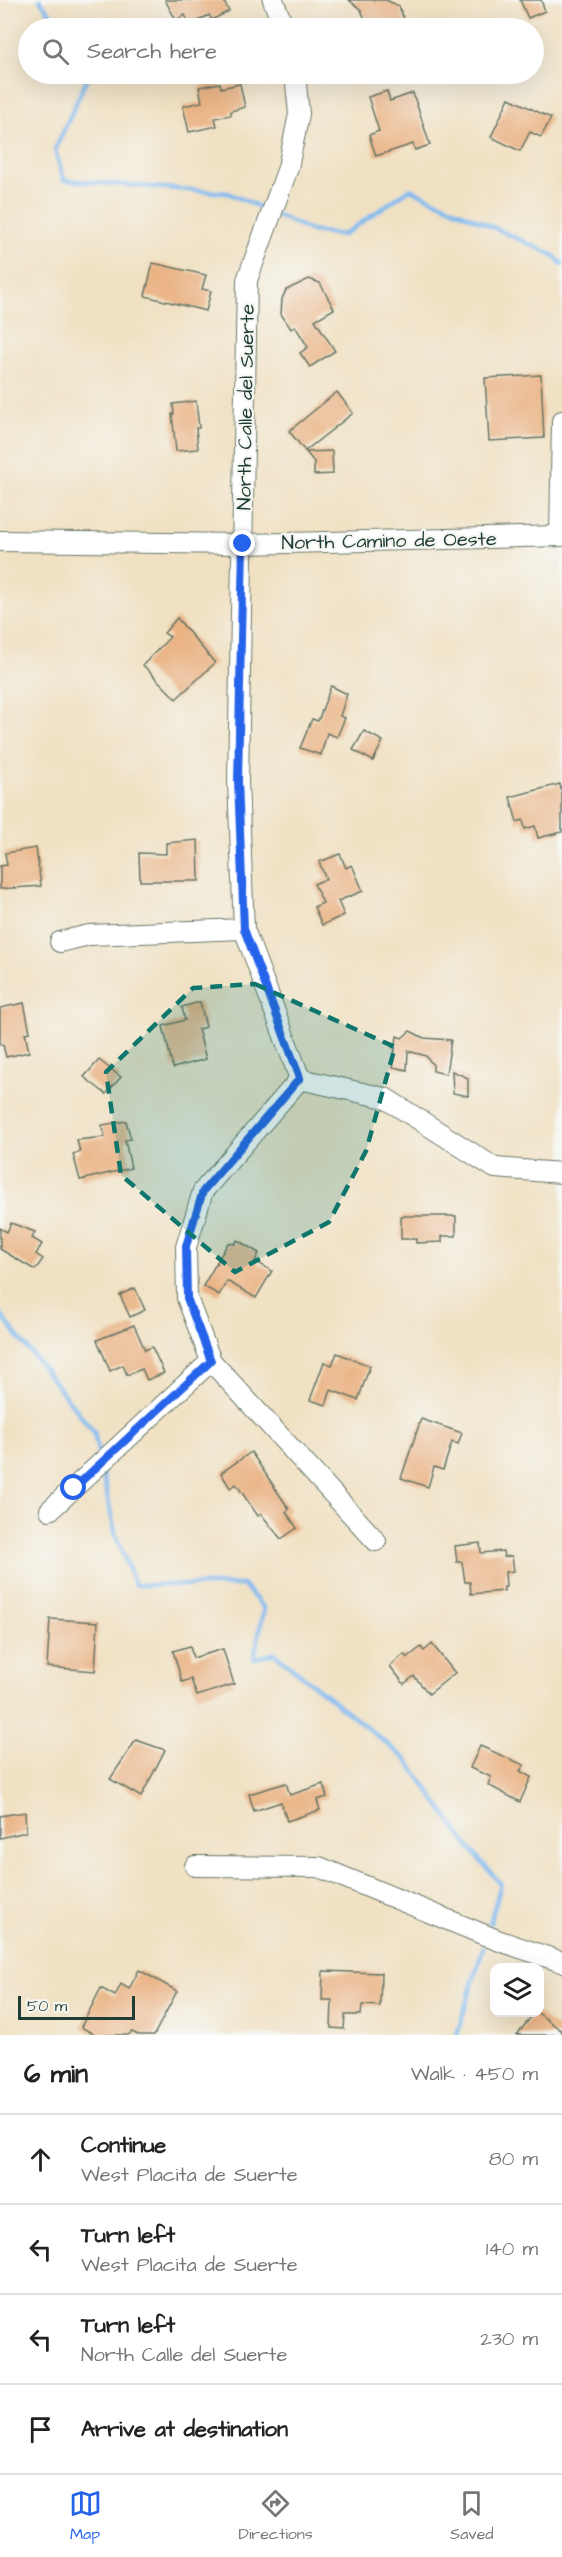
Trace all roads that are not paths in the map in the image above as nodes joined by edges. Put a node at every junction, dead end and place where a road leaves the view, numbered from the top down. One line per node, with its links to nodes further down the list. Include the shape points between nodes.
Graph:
1 (273, 0): 2 (street)
2 (280, 18)
3 (296, 84): 7 (street, North Calle del Suerte, via 299,114 288,168 247,280)
4 (562, 421): 5 (street)
5 (561, 536): 7 (street, North Camino de Oeste)
6 (0, 541): 7 (street, North Camino de Oeste)
7 (243, 544): 8 (street, North Calle del Suerte, via 238,781)
8 (244, 929): 9 (street, via 89,935); 10 (street, North Calle del Suerte)
9 (60, 942)
10 (300, 1078): 11 (street, via 386,1098 495,1168); 12 (street, via 203,1191 186,1246 187,1298)
11 (562, 1173)
12 (211, 1361): 13 (street); 14 (street)
13 (50, 1510)
14 (376, 1541)
15 (195, 1866): 16 (street, via 319,1867 497,1940)
16 (562, 1962)

